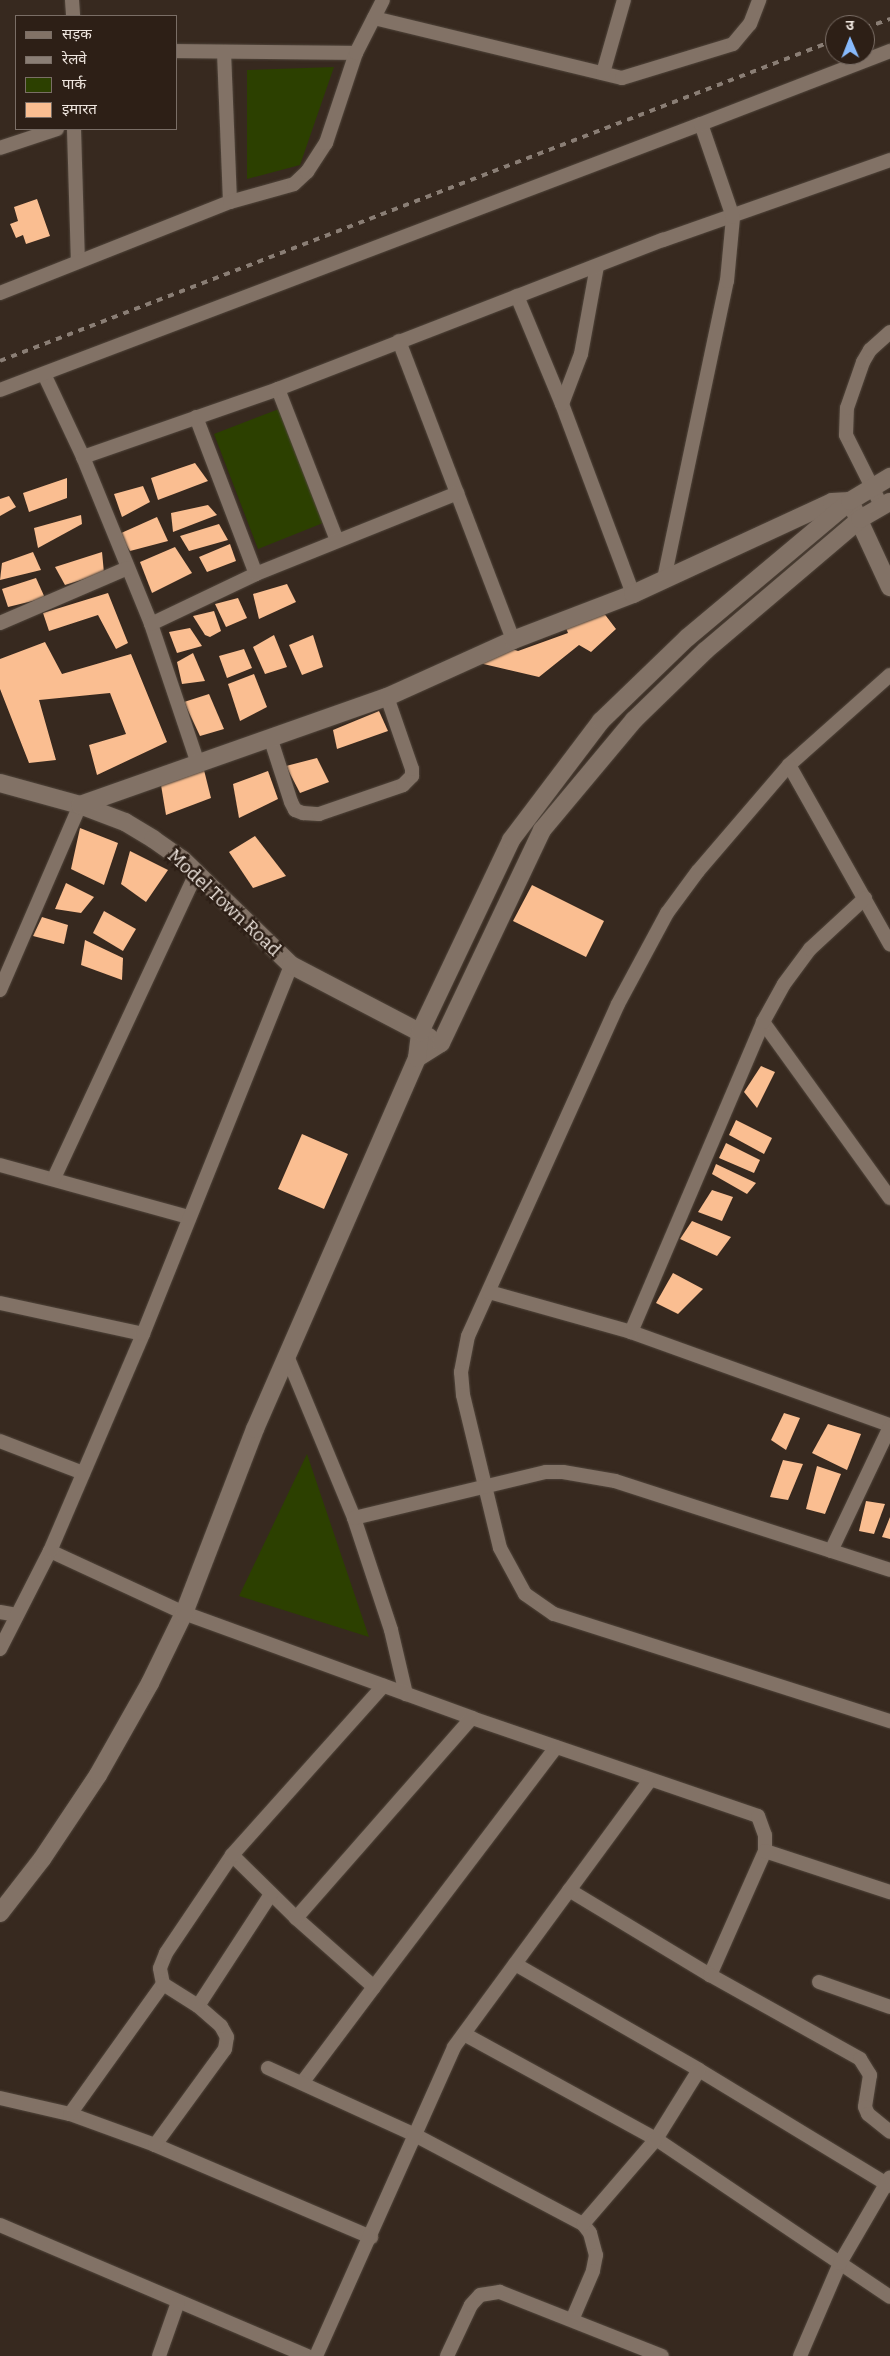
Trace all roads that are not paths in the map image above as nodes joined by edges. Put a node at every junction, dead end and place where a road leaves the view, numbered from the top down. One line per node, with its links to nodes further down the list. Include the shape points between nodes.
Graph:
1 (72, 0): 5 (street)
2 (383, 0): 6 (street)
3 (624, 0): 11 (street)
4 (759, 0): 11 (street, via 750,24 733,44 622,78)
5 (73, 15)
6 (374, 18): 10 (street); 11 (street)
7 (178, 51): 9 (street)
8 (890, 51): 12 (street)
9 (224, 52): 10 (street); 17 (street)
10 (356, 53): 17 (street, via 326,143 307,172 294,184)
11 (603, 72)
12 (701, 124): 18 (street); 25 (street)
13 (53, 130): 15 (street)
14 (74, 130): 19 (street)
15 (0, 148)
16 (890, 160): 18 (street)
17 (230, 202): 19 (street)
18 (733, 217): 20 (street); 40 (street, via 727,281)
19 (78, 261): 21 (street)
20 (597, 266): 22 (street); 28 (street, via 581,354)
21 (0, 293)
22 (517, 296): 24 (street); 28 (street)
23 (890, 332): 32 (street, via 870,350 863,362 847,408 846,435)
24 (399, 341): 26 (street); 33 (street)
25 (44, 374): 27 (street); 30 (street)
26 (278, 389): 29 (street); 37 (street)
27 (0, 390)
28 (562, 404): 42 (street)
29 (196, 417): 30 (street); 39 (street)
30 (82, 457): 38 (street)
31 (890, 477): 32 (street)
32 (872, 487): 34 (street); 35 (street)
33 (457, 493): 37 (street); 45 (street)
34 (850, 501): 36 (street); 40 (street, via 832,502); 59 (street, via 687,638 601,721 511,840)
35 (886, 503): 36 (street)
36 (860, 520): 41 (street); 60 (street, via 698,658 634,720 542,830)
37 (337, 540): 39 (street)
38 (128, 568): 43 (street); 44 (street)
39 (256, 574): 44 (street)
40 (664, 579): 42 (street)
41 (890, 588)
42 (633, 594): 45 (street)
43 (0, 623)
44 (151, 624): 49 (street)
45 (513, 640): 47 (street)
46 (890, 675): 50 (street)
47 (387, 697): 48 (street); 48 (street, via 412,769 412,776 403,785 319,814 303,813 295,810 291,802)
48 (271, 740): 49 (street)
49 (197, 761): 52 (street)
50 (789, 765): 54 (street); 66 (street, via 698,871 644,952)
51 (0, 782): 52 (street, Model Town Road)
52 (80, 805): 53 (street, Model Town Road, via 125,822 182,859); 57 (street)
53 (196, 873): 56 (street, Model Town Road); 63 (street)
54 (865, 898): 55 (street); 58 (street, via 810,949 784,984)
55 (890, 944)
56 (292, 966): 59 (street, Model Town Road); 65 (street)
57 (0, 990)
58 (763, 1022): 64 (street); 68 (street)
59 (420, 1032): 60 (street, Model Town Road); 61 (street)
60 (440, 1043): 61 (street)
61 (417, 1058): 70 (street)
62 (0, 1165): 63 (street)
63 (54, 1178): 65 (street)
64 (890, 1198)
65 (189, 1217): 69 (street)
66 (489, 1292): 68 (street); 74 (street, via 468,1336 461,1372 463,1395)
67 (0, 1303): 69 (street)
68 (631, 1332): 71 (street)
69 (143, 1334): 73 (street)
70 (287, 1356): 75 (street); 80 (street)
71 (890, 1426): 77 (street)
72 (0, 1441): 73 (street)
73 (83, 1473): 76 (street)
74 (484, 1486): 75 (street); 77 (street, via 546,1472 590,1476); 86 (street, via 500,1548 510,1572 525,1594 554,1614)
75 (354, 1518): 84 (street, via 391,1630)
76 (50, 1551): 80 (street); 81 (street)
77 (831, 1551): 78 (street)
78 (890, 1570)
79 (0, 1612): 81 (street)
80 (184, 1613): 83 (street); 94 (street, via 150,1683 98,1775 42,1859)
81 (17, 1615): 82 (street)
82 (0, 1650)
83 (383, 1686): 84 (street); 90 (street)
84 (406, 1694): 85 (street)
85 (472, 1718): 87 (street); 95 (street)
86 (890, 1721)
87 (556, 1748): 88 (street); 100 (street)
88 (650, 1780): 89 (street, via 758,1816 765,1835); 91 (street)
89 (765, 1851): 92 (street); 97 (street)
90 (232, 1856): 93 (street); 99 (street, via 166,1953 160,1968)
91 (569, 1890): 96 (street); 97 (street)
92 (890, 1892)
93 (271, 1894): 95 (street); 101 (street)
94 (0, 1913)
95 (296, 1918): 100 (street)
96 (515, 1964): 103 (street); 105 (street)
97 (710, 1975): 109 (street, via 860,2059 870,2075 865,2107 868,2114)
98 (819, 1982): 102 (street)
99 (164, 1984): 101 (street); 108 (street)
100 (374, 1987): 106 (street)
101 (198, 2006): 112 (street, via 225,2032 225,2048)
102 (890, 2007)
103 (464, 2034): 110 (street, via 454,2047); 111 (street)
104 (268, 2068): 106 (street)
105 (699, 2070): 111 (street); 113 (street)
106 (302, 2083): 110 (street)
107 (0, 2098): 108 (street)
108 (70, 2114): 112 (street)
109 (890, 2132)
110 (413, 2134): 114 (street); 116 (street)
111 (656, 2139): 114 (street); 117 (street)
112 (156, 2145): 116 (street)
113 (889, 2182): 117 (street)
114 (583, 2224): 120 (street, via 590,2233 596,2255 594,2271)
115 (0, 2225): 119 (street)
116 (371, 2237): 123 (street)
117 (840, 2263): 118 (street); 126 (street)
118 (890, 2297)
119 (178, 2302): 121 (street); 122 (street)
120 (572, 2320): 124 (street, via 517,2296 488,2292 471,2305); 125 (street)
121 (159, 2356)
122 (307, 2356)
123 (316, 2356)
124 (447, 2356)
125 (662, 2356)
126 (800, 2356)

